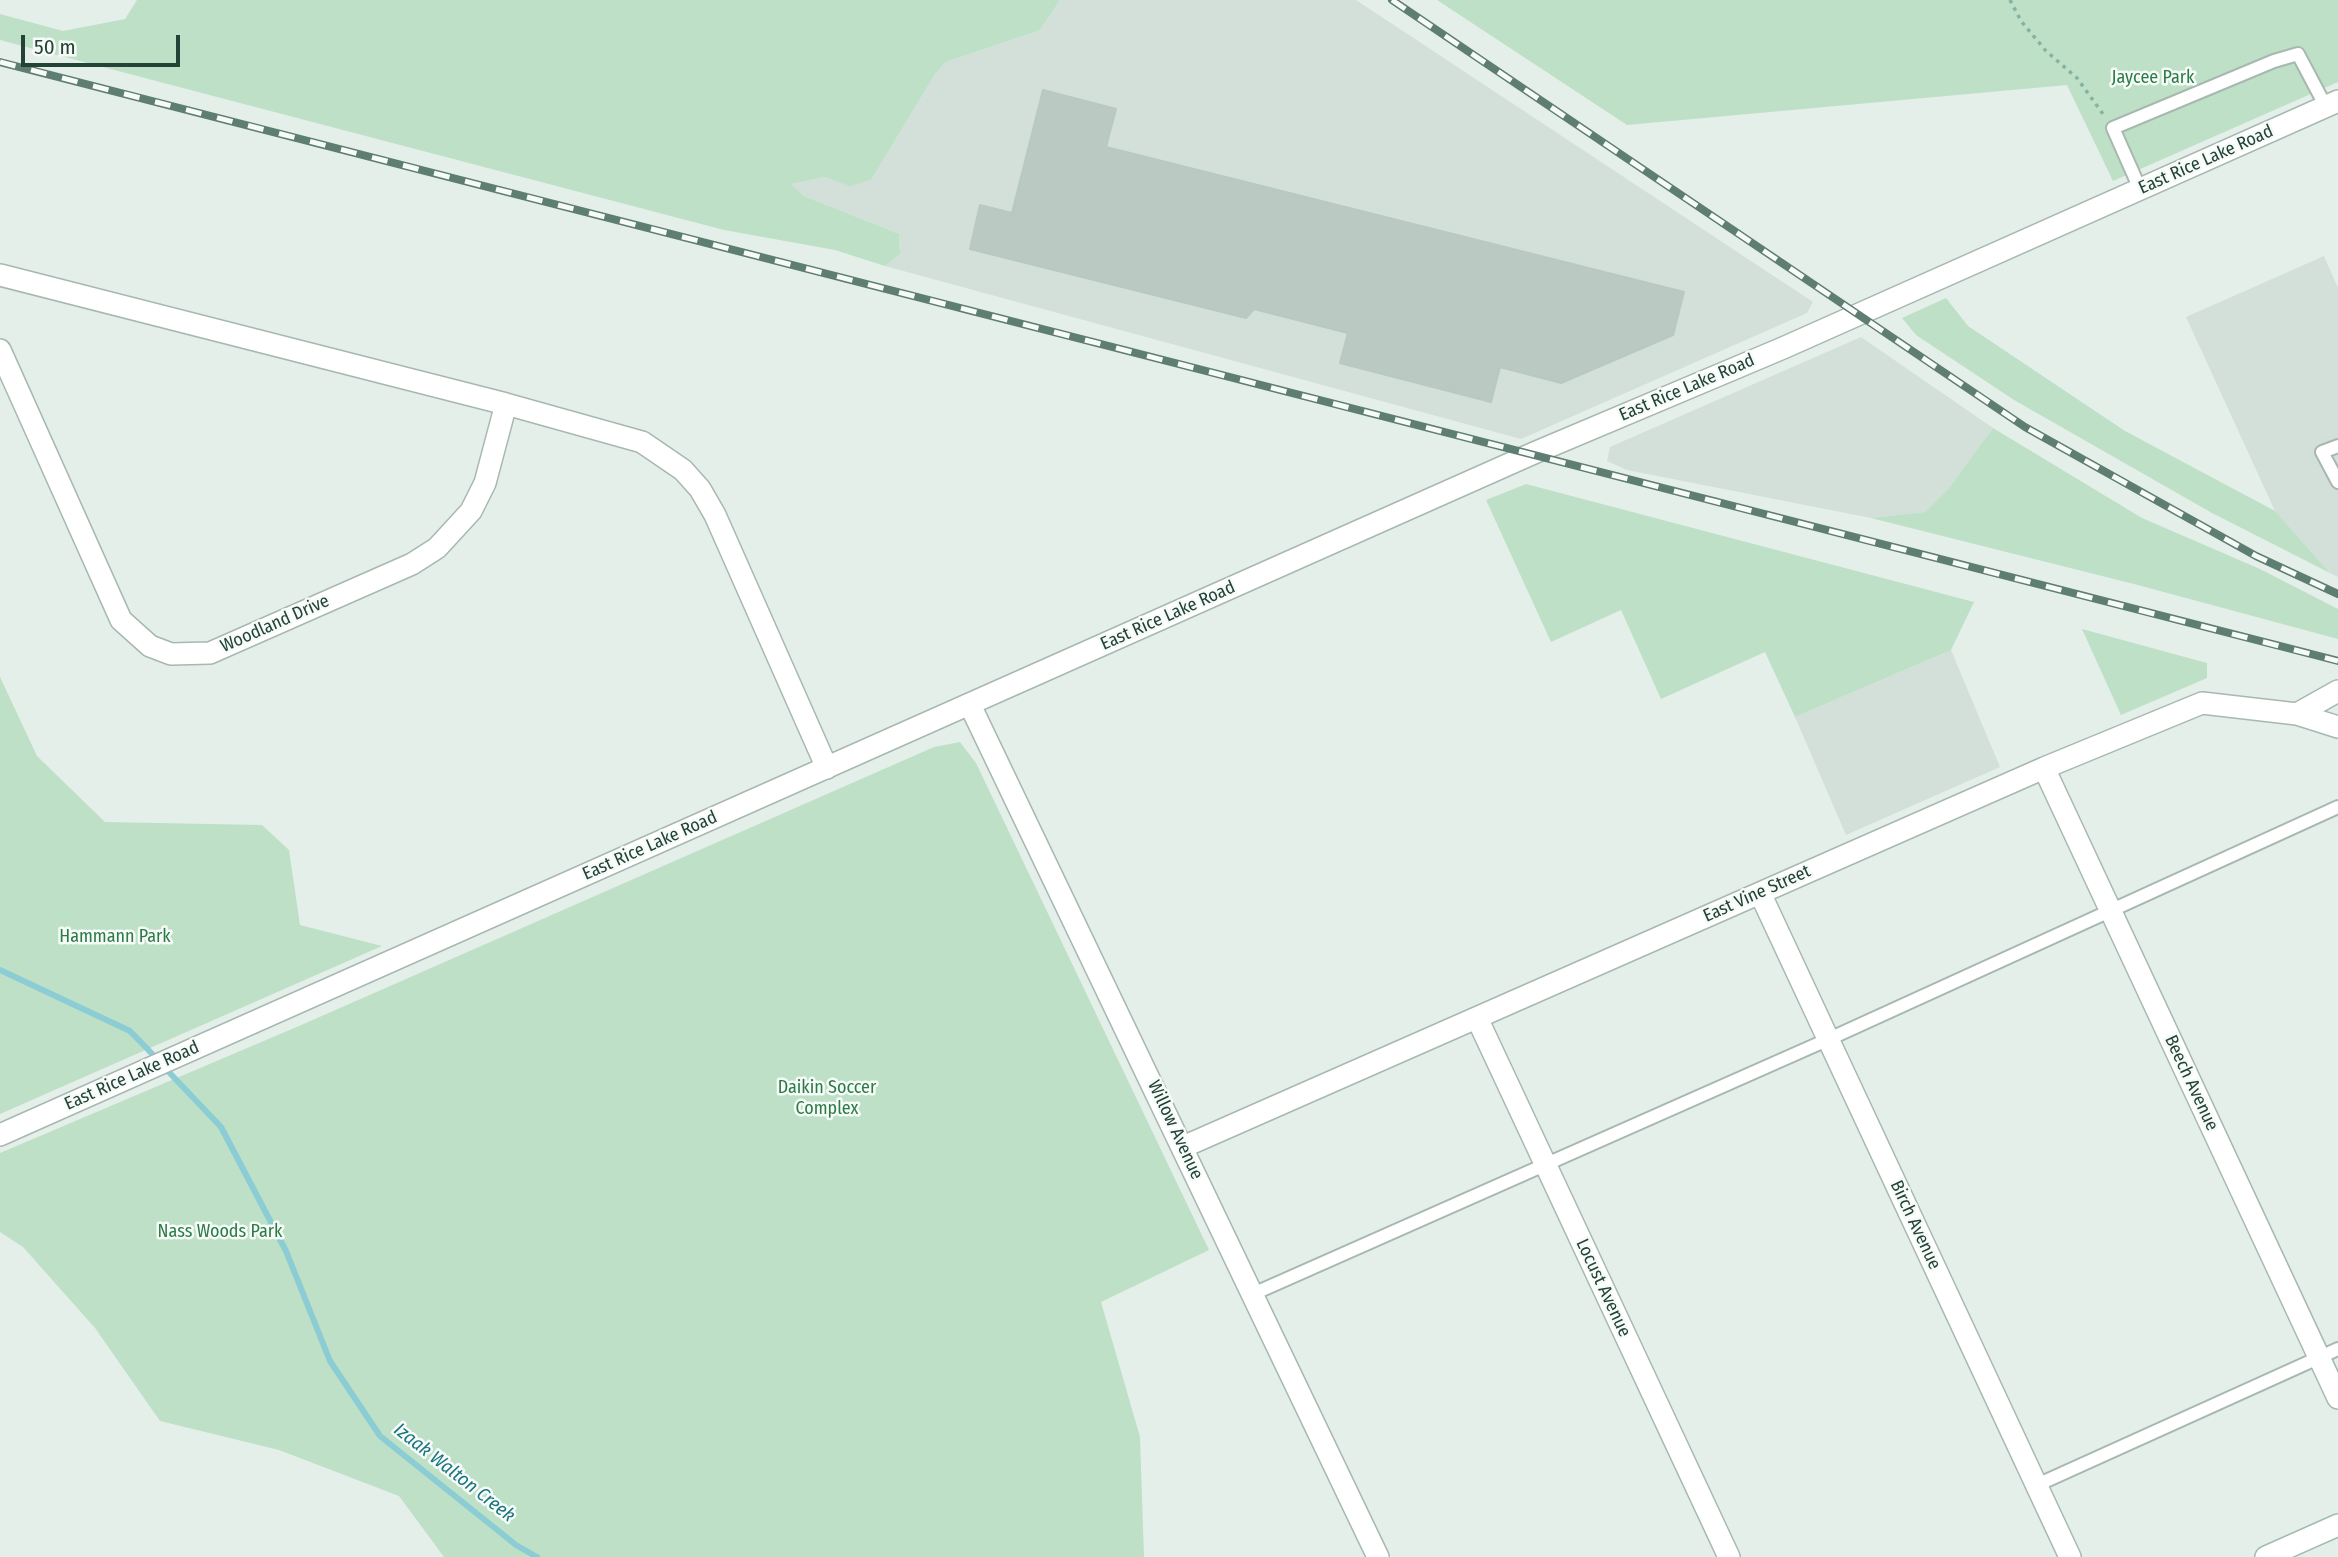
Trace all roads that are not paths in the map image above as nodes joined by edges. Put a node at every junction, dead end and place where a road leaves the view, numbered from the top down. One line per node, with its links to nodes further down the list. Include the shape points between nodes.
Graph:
1 (2332, 104): 2 (street, East Rice Lake Road); 2 (lane, via 2298,54 2113,128)
2 (2140, 188): 9 (street, East Rice Lake Road)
3 (0, 275): 5 (street)
4 (0, 350): 5 (street, Woodland Drive, via 121,620 150,646 171,654 210,653 412,564 437,548 471,511 485,484)
5 (506, 404): 12 (street, via 642,442 684,470 715,515)
6 (2338, 446): 7 (lane, via 2322,452)
7 (2338, 482)
8 (2338, 691): 10 (street)
9 (970, 705): 12 (street, East Rice Lake Road); 20 (street, Willow Avenue)
10 (2297, 714): 11 (street, East Vine Street); 13 (street, East Vine Street, via 2202,703)
11 (2338, 727)
12 (827, 768): 19 (street, East Rice Lake Road)
13 (2044, 768): 15 (street, East Vine Street); 16 (street, Beech Avenue)
14 (2338, 807): 16 (lane)
15 (1760, 893): 17 (street, East Vine Street); 18 (street, Birch Avenue)
16 (2111, 912): 18 (lane); 23 (street, Beech Avenue)
17 (1477, 1018): 20 (street, East Vine Street); 21 (street, Locust Avenue)
18 (1829, 1039): 21 (lane); 25 (street, Birch Avenue)
19 (0, 1135)
20 (1183, 1147): 22 (street, Willow Avenue)
21 (1546, 1165): 22 (lane); 28 (street, Locust Avenue)
22 (1253, 1294): 27 (street, Willow Avenue)
23 (2329, 1353): 24 (street, Beech Avenue); 25 (lane)
24 (2338, 1398)
25 (2037, 1485): 29 (street, Birch Avenue)
26 (2338, 1525): 30 (street)
27 (1378, 1557)
28 (1729, 1557)
29 (2070, 1557)
30 (2266, 1557)

